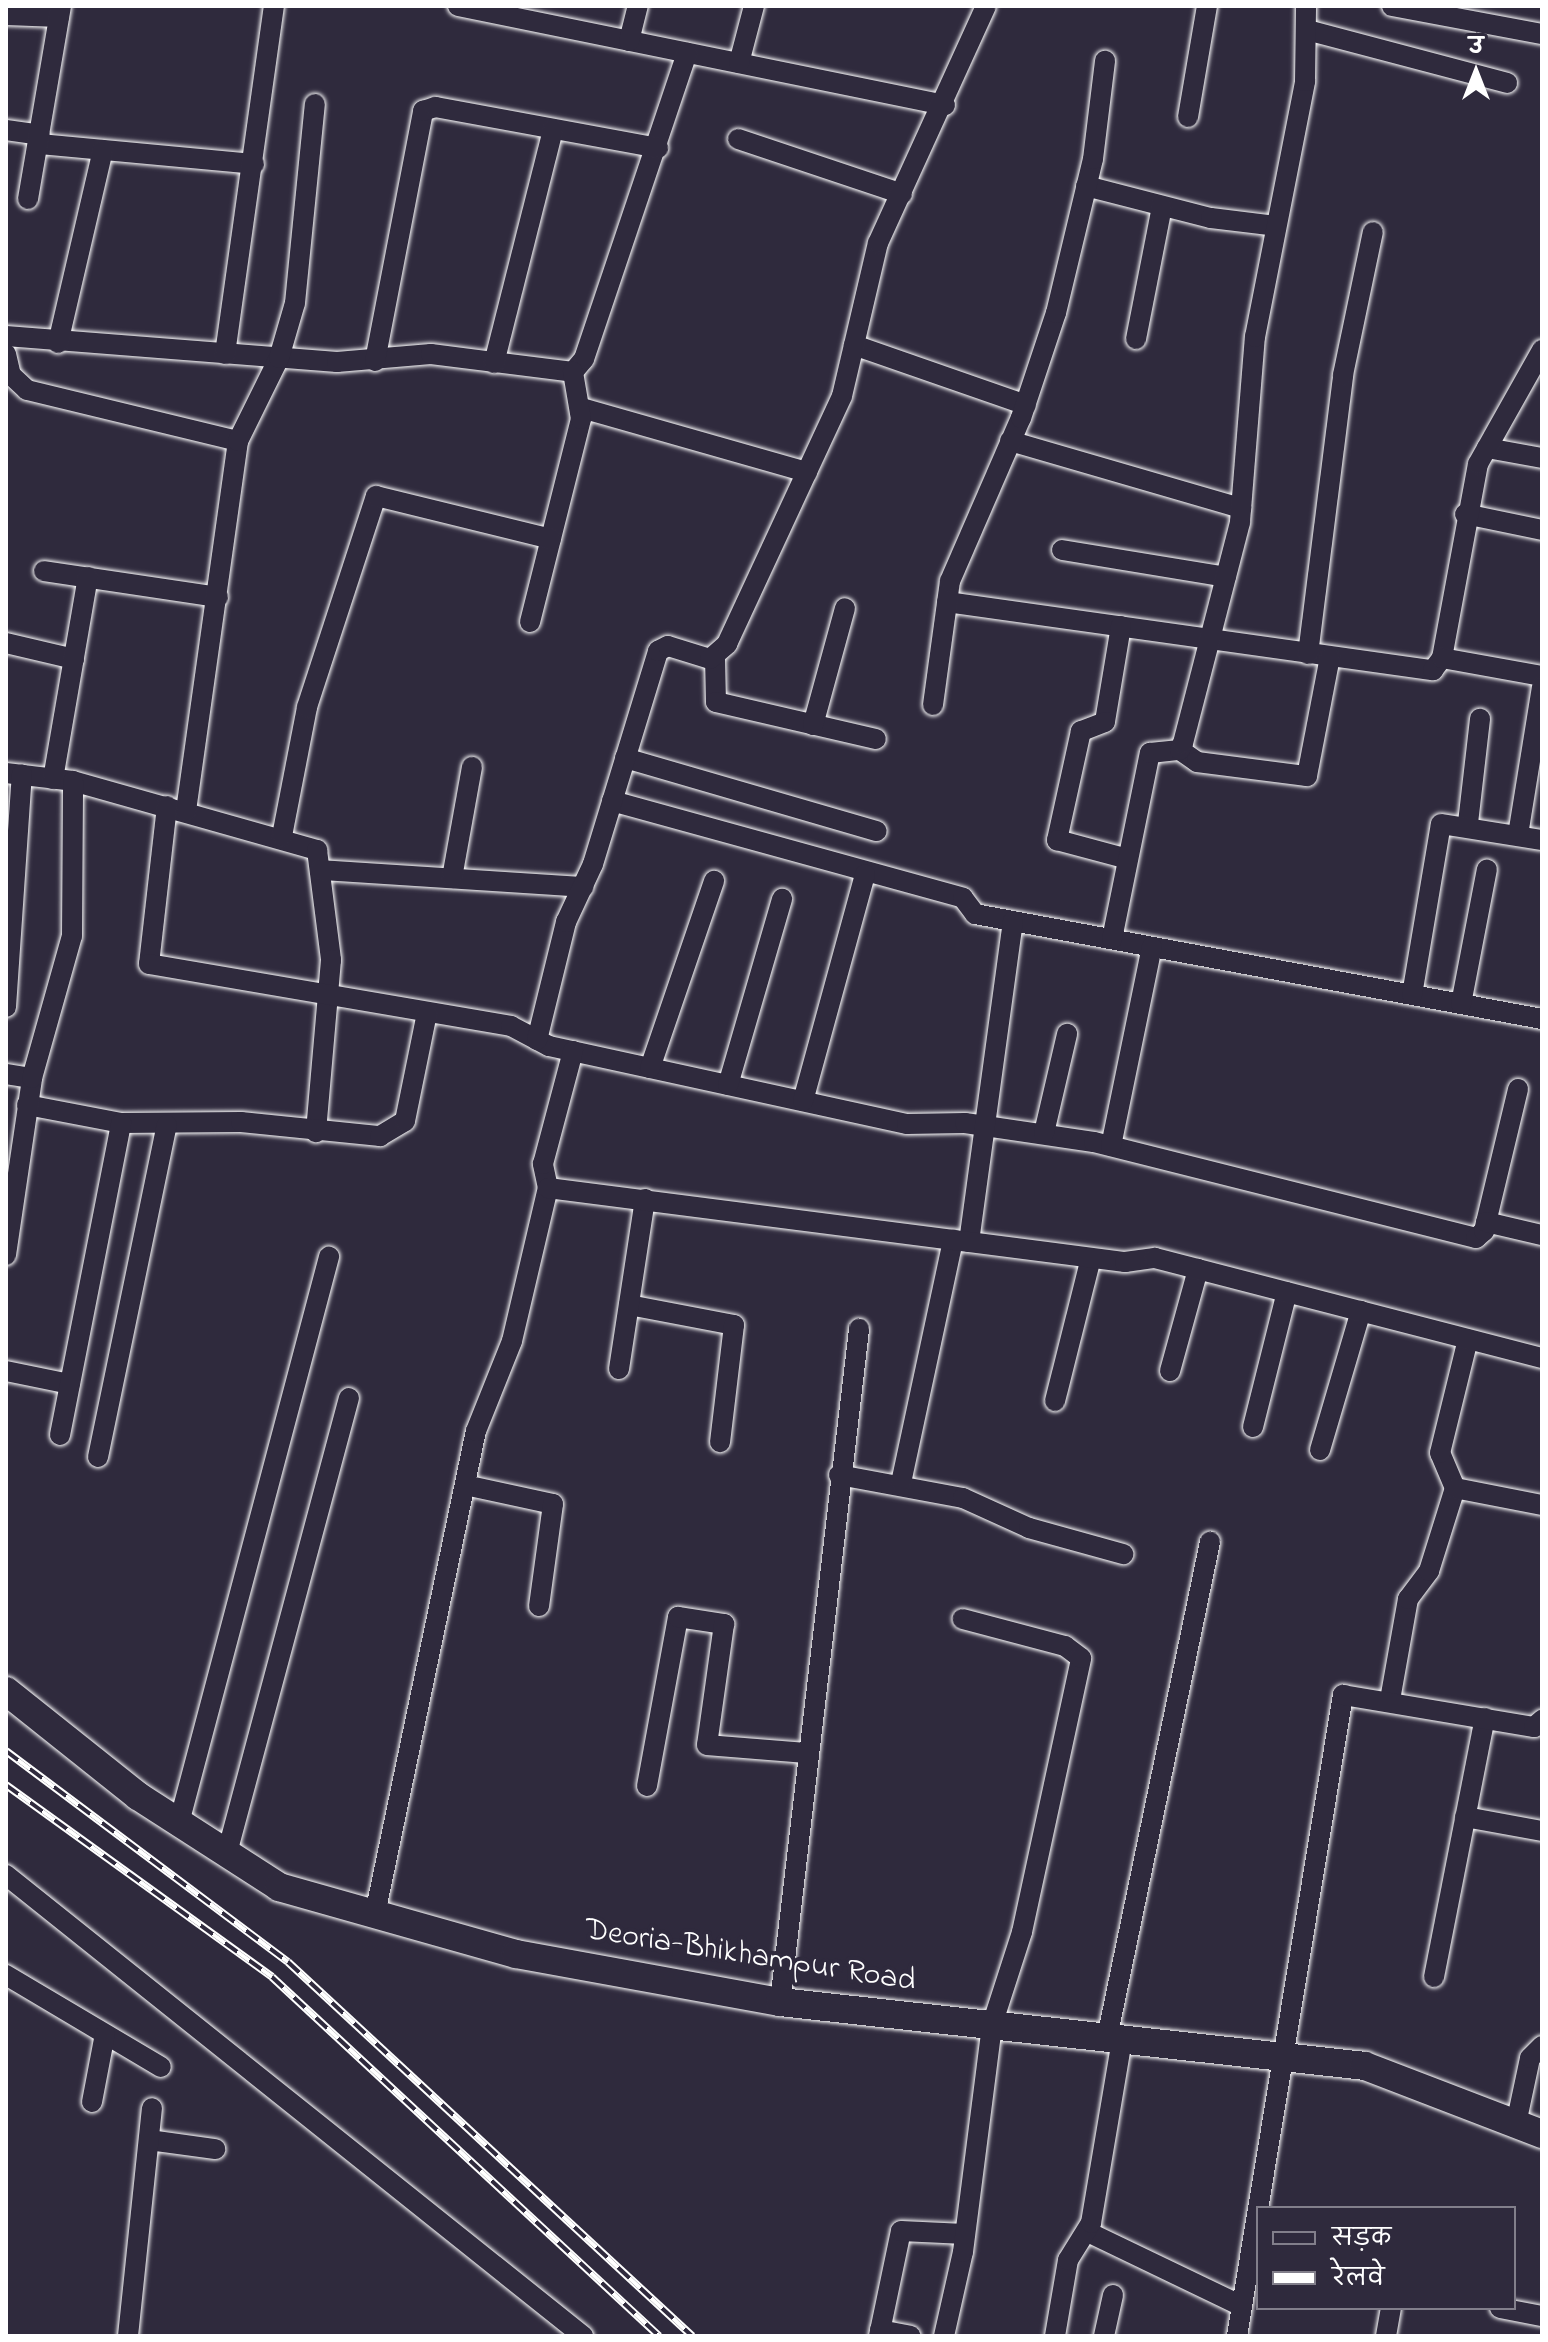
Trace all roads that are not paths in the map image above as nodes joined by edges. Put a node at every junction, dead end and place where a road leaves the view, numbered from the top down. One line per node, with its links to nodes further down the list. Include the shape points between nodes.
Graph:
1 (274, 6): 27 (street)
2 (458, 6): 13 (street)
3 (638, 6): 13 (street)
4 (754, 6): 16 (street)
5 (986, 6): 19 (street)
6 (1207, 6): 20 (street)
7 (1306, 6): 11 (street)
8 (1392, 6): 12 (street)
9 (60, 12): 10 (street); 23 (street)
10 (6, 15)
11 (1307, 30): 17 (street); 32 (street, via 1305,81)
12 (1542, 34)
13 (629, 41): 14 (street)
14 (687, 53): 16 (street); 25 (street)
15 (1105, 61): 28 (street)
16 (739, 63): 19 (street)
17 (1507, 83)
18 (315, 104): 41 (street, via 299,280)
19 (945, 105): 29 (street)
20 (1188, 117)
21 (553, 129): 25 (street); 42 (street, via 435,107 423,111); 43 (street)
22 (6, 130): 23 (street)
23 (39, 139): 26 (street); 30 (street)
24 (738, 139): 29 (street)
25 (658, 148): 44 (street)
26 (103, 150): 27 (street); 36 (street)
27 (254, 164): 39 (street)
28 (1086, 186): 31 (street); 45 (street)
29 (902, 194): 37 (street, via 878,243)
30 (28, 199)
31 (1162, 207): 32 (street); 35 (street)
32 (1276, 226): 52 (street, via 1255,337)
33 (1373, 232): 67 (street, via 1343,375)
34 (6, 336): 36 (street)
35 (1136, 339)
36 (58, 343): 39 (street)
37 (854, 345): 45 (street); 51 (street, via 842,396)
38 (6, 354): 47 (street, via 16,384 40,395)
39 (225, 354): 41 (street)
40 (1541, 356): 49 (street)
41 (279, 358): 42 (street); 47 (street)
42 (375, 361): 43 (street, via 431,354)
43 (494, 363): 44 (street)
44 (573, 372): 46 (street)
45 (1026, 405): 48 (street)
46 (582, 408): 51 (street); 55 (street)
47 (238, 441): 60 (street)
48 (1010, 441): 52 (street); 61 (street, via 957,560)
49 (1487, 448): 50 (street); 53 (street)
50 (1542, 458)
51 (807, 472): 69 (street)
52 (1241, 508): 59 (street)
53 (1465, 514): 54 (street); 70 (street)
54 (1542, 530)
55 (551, 539): 63 (street); 88 (street, via 376,496 307,707)
56 (1062, 550): 59 (street)
57 (44, 571): 58 (street)
58 (88, 577): 60 (street); 71 (street)
59 (1226, 577): 65 (street)
60 (218, 597): 84 (street)
61 (947, 602): 64 (street); 74 (street)
62 (845, 608): 76 (street)
63 (530, 622)
64 (1121, 626): 65 (street); 90 (street, via 1105,722 1081,731 1057,840)
65 (1208, 638): 67 (street); 78 (street)
66 (6, 643): 71 (street)
67 (1308, 654): 68 (street)
68 (1330, 657): 70 (street, via 1424,670); 78 (street, via 1307,776 1197,762)
69 (715, 658): 76 (street, via 716,702); 79 (street, via 668,646 658,651)
70 (1442, 658): 72 (street)
71 (74, 659): 82 (street)
72 (1542, 676)
73 (1542, 687): 87 (street)
74 (933, 705)
75 (1480, 719): 85 (street)
76 (813, 725): 77 (street)
77 (876, 739)
78 (1180, 750): 90 (street, via 1150,753)
79 (625, 758): 83 (street); 86 (street)
80 (472, 767): 94 (street)
81 (14, 774): 82 (street); 104 (street)
82 (63, 780): 84 (street); 112 (street, via 74,920)
83 (612, 801): 93 (street); 96 (street)
84 (177, 808): 88 (street); 102 (street, via 145,960)
85 (1468, 823): 87 (street); 101 (street, via 1447,820 1439,828)
86 (877, 831)
87 (1518, 835): 89 (street)
88 (282, 836): 92 (street, via 317,850)
89 (1542, 840)
90 (1128, 859): 99 (street)
91 (1487, 869): 103 (street)
92 (321, 870): 94 (street); 102 (street)
93 (865, 874): 98 (street, via 963,898 975,914); 115 (street)
94 (452, 878): 96 (street)
95 (714, 881): 110 (street)
96 (583, 887): 108 (street, via 566,922)
97 (782, 899): 113 (street)
98 (1013, 921): 99 (street); 119 (street)
99 (1112, 939): 100 (street)
100 (1152, 947): 101 (street); 122 (street)
101 (1412, 995): 103 (street)
102 (329, 998): 105 (street); 120 (street)
103 (1461, 1004): 106 (street)
104 (6, 1007)
105 (427, 1013): 108 (street, via 511,1026); 120 (street, via 405,1121 380,1136)
106 (1542, 1019)
107 (1067, 1034): 121 (street)
108 (537, 1040): 109 (street)
109 (573, 1051): 110 (street); 124 (street, via 543,1164)
110 (650, 1068): 113 (street)
111 (6, 1074): 112 (street)
112 (32, 1078): 116 (street)
113 (728, 1085): 115 (street)
114 (1518, 1089): 126 (street)
115 (803, 1101): 119 (street, via 928,1127)
116 (27, 1105): 117 (street); 123 (street)
117 (121, 1123): 118 (street); 142 (street)
118 (167, 1125): 120 (street, via 241,1122); 149 (street)
119 (985, 1125): 121 (street); 128 (street)
120 (316, 1132)
121 (1044, 1133): 122 (street)
122 (1111, 1146): 126 (street, via 1476,1238)
123 (13, 1147): 129 (street)
124 (548, 1188): 125 (street); 152 (street, via 523,1304 476,1431)
125 (645, 1199): 128 (street); 134 (street)
126 (1486, 1222): 127 (street)
127 (1542, 1235)
128 (961, 1241): 131 (street); 151 (street)
129 (6, 1255)
130 (329, 1257): 166 (street)
131 (1091, 1258): 132 (street, via 1155,1258); 144 (street)
132 (1198, 1269): 133 (street); 141 (street)
133 (1287, 1292): 135 (street); 145 (street)
134 (629, 1305): 139 (street); 147 (street, via 734,1325)
135 (1361, 1311): 137 (street); 148 (street)
136 (859, 1329): 150 (street)
137 (1468, 1339): 138 (street); 153 (street, via 1440,1453)
138 (1542, 1356)
139 (619, 1369)
140 (6, 1371): 142 (street)
141 (1170, 1371)
142 (70, 1384): 146 (street)
143 (349, 1398): 168 (street)
144 (1055, 1401)
145 (1253, 1427)
146 (60, 1435)
147 (720, 1442)
148 (1320, 1450)
149 (98, 1457)
150 (839, 1475): 151 (street); 163 (street)
151 (901, 1483): 156 (street)
152 (465, 1485): 157 (street, via 553,1504); 170 (street)
153 (1455, 1488): 154 (street); 160 (street, via 1429,1571 1408,1599)
154 (1542, 1505)
155 (1210, 1542): 176 (street)
156 (1123, 1554)
157 (539, 1606)
158 (963, 1619): 174 (street, via 1065,1646 1081,1658 1022,1932)
159 (6, 1691): 166 (main road, Deoria-Bhikhampur Road)
160 (1390, 1700): 161 (street); 178 (street, via 1350,1692 1339,1704)
161 (1485, 1718): 162 (street, via 1534,1727); 165 (street)
162 (1542, 1720)
163 (806, 1753): 164 (street, via 707,1745 724,1624 678,1617); 173 (street)
164 (647, 1786)
165 (1465, 1817): 167 (street); 172 (street)
166 (179, 1823): 168 (main road, Deoria-Bhikhampur Road)
167 (1542, 1831)
168 (227, 1853): 170 (main road, Deoria-Bhikhampur Road, via 279,1887)
169 (6, 1875): 197 (street)
170 (375, 1914): 173 (main road, Deoria-Bhikhampur Road, via 516,1954)
171 (6, 1975): 175 (street)
172 (1434, 1977)
173 (780, 2002): 174 (main road, Deoria-Bhikhampur Road)
174 (992, 2025): 176 (main road, Deoria-Bhikhampur Road); 188 (street)
175 (105, 2034): 179 (street); 180 (street)
176 (1115, 2039): 178 (main road, Deoria-Bhikhampur Road); 187 (street)
177 (1542, 2046): 182 (street, via 1530,2058)
178 (1285, 2057): 182 (main road, Deoria-Bhikhampur Road, via 1365,2066); 185 (street)
179 (161, 2067)
180 (92, 2102)
181 (152, 2108): 183 (street)
182 (1529, 2129)
183 (149, 2140): 184 (street); 196 (street)
184 (215, 2149)
185 (1258, 2206)
186 (1256, 2220): 189 (street)
187 (1088, 2232): 191 (street); 200 (street, via 1068,2260)
188 (965, 2234): 195 (street, via 901,2231); 199 (street)
189 (1250, 2285): 191 (street)
190 (1113, 2295): 201 (street)
191 (1240, 2305): 202 (street)
192 (1391, 2310): 203 (street)
193 (1510, 2310): 194 (street)
194 (1542, 2316)
195 (879, 2333): 198 (street)
196 (128, 2336)
197 (583, 2336)
198 (910, 2336)
199 (944, 2336)
200 (1055, 2336)
201 (1104, 2336)
202 (1237, 2336)
203 (1386, 2336)

